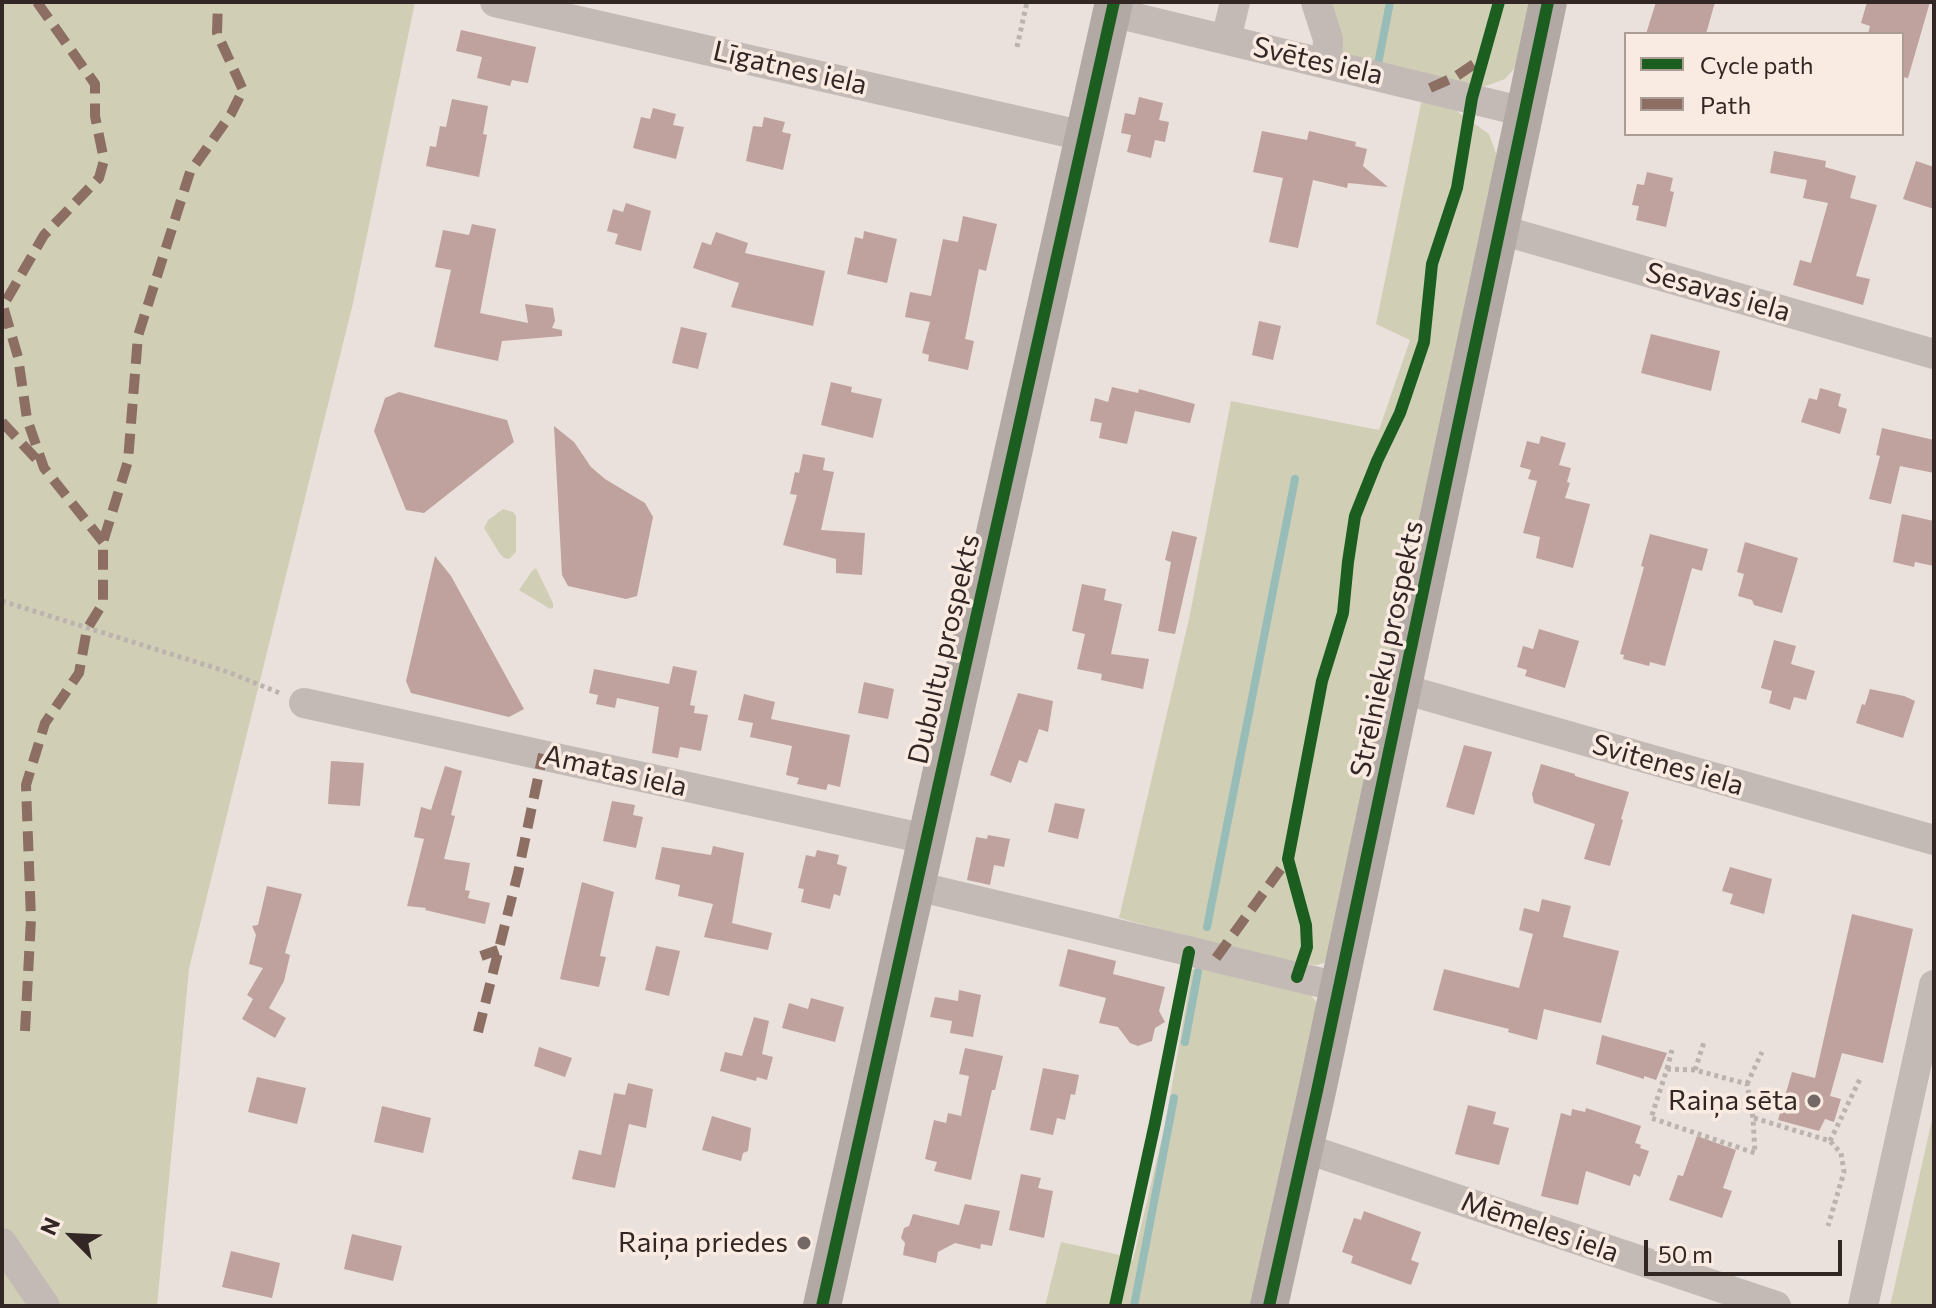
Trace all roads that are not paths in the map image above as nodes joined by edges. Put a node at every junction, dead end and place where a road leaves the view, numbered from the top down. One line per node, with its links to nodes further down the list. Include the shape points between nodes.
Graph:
1 (495, 2): 9 (street, Līgatnes iela)
2 (1235, 2): 6 (street)
3 (1316, 2): 7 (street, via 1328,39)
4 (1548, 2): 8 (main road, Strēlnieku prospekts)
5 (1112, 7): 6 (street, Svētes iela); 9 (main road, Dubultu prospekts)
6 (1226, 39): 7 (street, Svētes iela)
7 (1327, 63): 8 (street, Svētes iela)
8 (1525, 112): 10 (main road, Strēlnieku prospekts)
9 (1084, 136): 14 (main road, Dubultu prospekts)
10 (1501, 230): 11 (street, Sesavas iela); 12 (main road, Strēlnieku prospekts)
11 (1934, 354)
12 (1403, 689): 15 (street, Svitenes iela); 18 (main road, Strēlnieku prospekts)
13 (304, 703): 14 (street, Amatas iela)
14 (926, 839): 16 (main road, Dubultu prospekts)
15 (1934, 840)
16 (916, 886): 18 (street); 22 (main road, Dubultu prospekts)
17 (1934, 985): 25 (street)
18 (1339, 987): 19 (main road, Strēlnieku prospekts)
19 (1304, 1148): 23 (main road, Strēlnieku prospekts); 24 (street, Mēmeles iela)
20 (2, 1243): 21 (street)
21 (45, 1306)
22 (822, 1306)
23 (1269, 1306)
24 (1776, 1306)
25 (1863, 1306)

